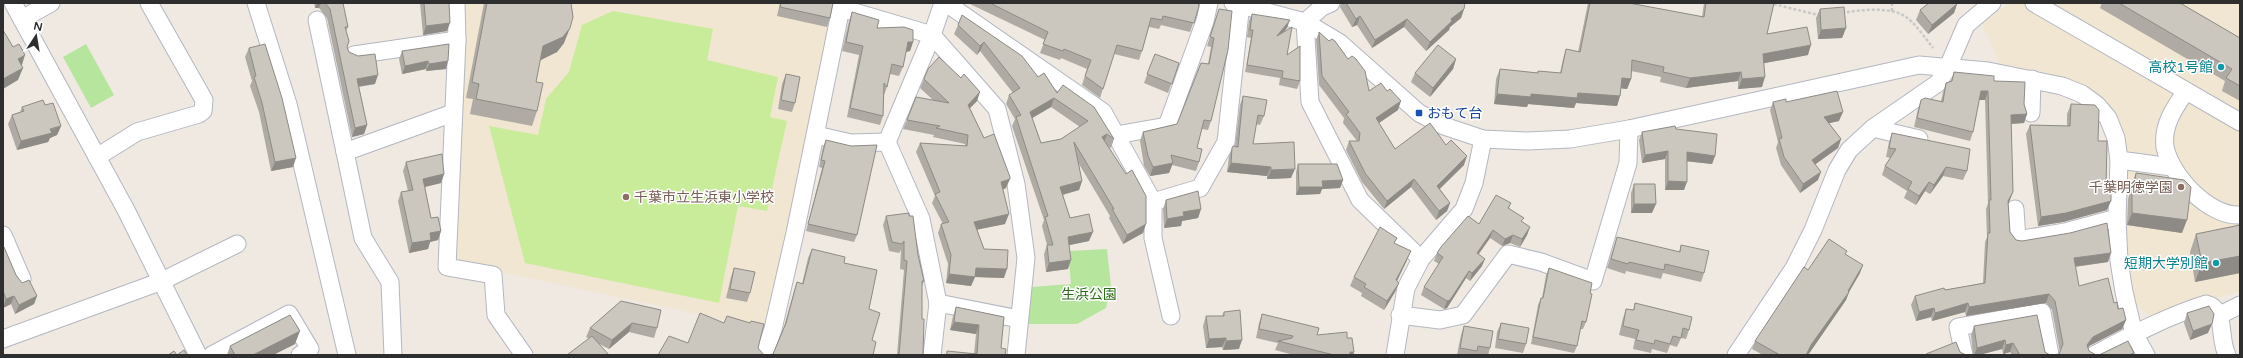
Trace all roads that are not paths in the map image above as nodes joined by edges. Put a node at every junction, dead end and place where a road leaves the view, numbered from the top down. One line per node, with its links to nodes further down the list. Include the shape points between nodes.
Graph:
1 (13, 3): 14 (street)
2 (51, 3): 14 (street)
3 (149, 3): 34 (street, via 204,100 203,111 137,132)
4 (256, 3): 58 (street, via 288,104)
5 (456, 3): 18 (street)
6 (944, 3): 17 (street); 28 (street, via 1103,112)
7 (1209, 3): 28 (street, via 1168,126)
8 (1331, 3): 16 (street, via 1322,7)
9 (1992, 3): 20 (street, via 1966,25)
10 (2034, 3): 22 (street)
11 (1238, 4): 13 (street); 37 (street, via 1226,142 1200,188)
12 (841, 6): 17 (street); 29 (street)
13 (1269, 7): 16 (street)
14 (22, 19): 34 (street)
15 (316, 20): 33 (street)
16 (1305, 22): 30 (street, via 1340,43 1419,113 1444,126); 43 (street, via 1310,102 1360,200)
17 (932, 35): 31 (street); 51 (street, via 996,108 1016,184 1026,258)
18 (457, 40): 19 (street); 23 (street)
19 (354, 55)
20 (1948, 67): 21 (street); 26 (street, via 1938,83); 27 (street, via 1919,65)
21 (2032, 78): 24 (street); 35 (street, via 2082,94 2097,105 2108,118 2116,138)
22 (2186, 91): 25 (street); 36 (street, via 2168,117 2165,146)
23 (453, 113): 33 (street); 60 (street, via 447,267 493,275 496,315)
24 (2031, 113)
25 (2240, 122)
26 (1873, 128): 32 (street); 64 (street, via 1849,150 1837,170 1813,230 1794,268)
27 (1629, 129): 30 (street, via 1570,139); 48 (street, via 1628,163 1593,281 1541,262 1508,254 1463,315 1440,320)
28 (1116, 135): 37 (street)
29 (816, 136): 31 (street, via 851,143); 54 (street)
30 (1482, 139): 43 (street, via 1474,183 1464,209)
31 (887, 142): 46 (street, via 921,219)
32 (1933, 142)
33 (344, 152): 59 (street, via 363,238 390,282)
34 (97, 157): 45 (street)
35 (2119, 160): 36 (street); 40 (street)
36 (2172, 167): 39 (street, via 2188,187 2210,207)
37 (1153, 202): 50 (street, via 1153,238)
38 (2015, 209): 40 (street, via 2016,240 2065,232)
39 (2240, 215)
40 (2117, 218): 52 (street, via 2124,292)
41 (3, 235): 44 (street)
42 (237, 244): 45 (street)
43 (1421, 259): 48 (street, via 1406,288)
44 (22, 279)
45 (162, 281): 53 (street); 55 (street)
46 (938, 303): 51 (street); 61 (street)
47 (2240, 305): 49 (street)
48 (1400, 315): 63 (street)
49 (2220, 315): 52 (street, via 2216,309 2206,304 2188,309); 69 (street, via 2222,345)
50 (1171, 316)
51 (1019, 319): 62 (street)
52 (2134, 334): 67 (street); 68 (street)
53 (3, 339)
54 (767, 354)
55 (198, 355)
56 (212, 355): 57 (street, via 289,314 310,349)
57 (300, 355)
58 (346, 355)
59 (393, 355)
60 (524, 355)
61 (932, 355)
62 (1016, 355)
63 (1395, 355)
64 (1736, 355)
65 (1964, 355): 66 (street, via 1958,327 2042,312)
66 (2050, 355)
67 (2094, 355)
68 (2146, 355)
69 (2227, 355)

